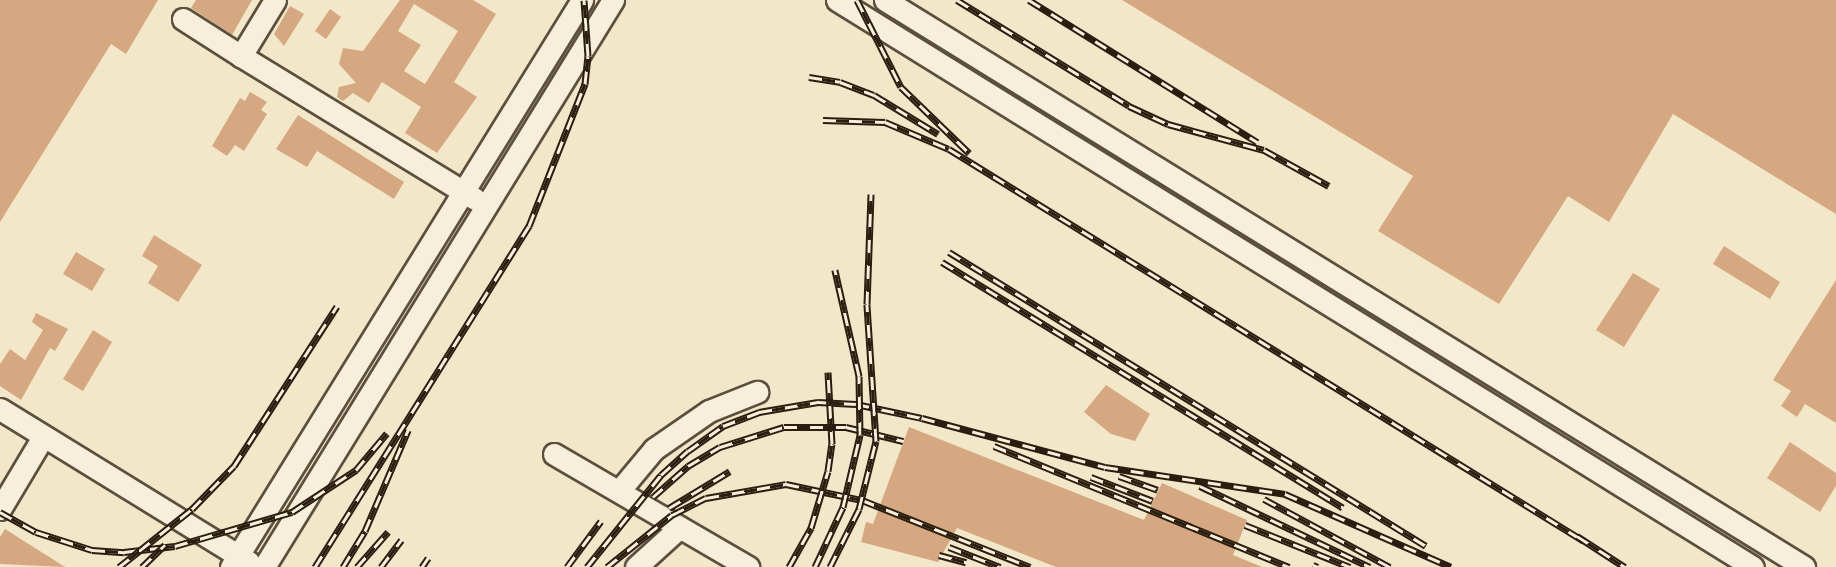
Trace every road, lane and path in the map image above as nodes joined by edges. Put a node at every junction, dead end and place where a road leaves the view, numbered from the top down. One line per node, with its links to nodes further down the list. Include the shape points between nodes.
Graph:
1 (275, 0): 7 (lane)
2 (582, 0): 8 (lane)
3 (613, 0): 9 (lane)
4 (837, 0): 22 (lane)
5 (885, 0): 23 (lane)
6 (183, 19): 7 (lane)
7 (241, 56): 8 (lane)
8 (463, 192): 9 (lane); 17 (lane)
9 (486, 206): 19 (lane)
10 (757, 392): 14 (lane, via 709,411 654,449)
11 (0, 409): 12 (lane)
12 (43, 437): 15 (lane); 17 (lane)
13 (554, 454): 14 (lane)
14 (619, 491): 16 (lane)
15 (0, 509)
16 (680, 527): 20 (lane); 21 (lane)
17 (234, 561): 18 (lane)
18 (257, 567)
19 (264, 567)
20 (636, 567)
21 (748, 567)
22 (1753, 567)
23 (1804, 567)

